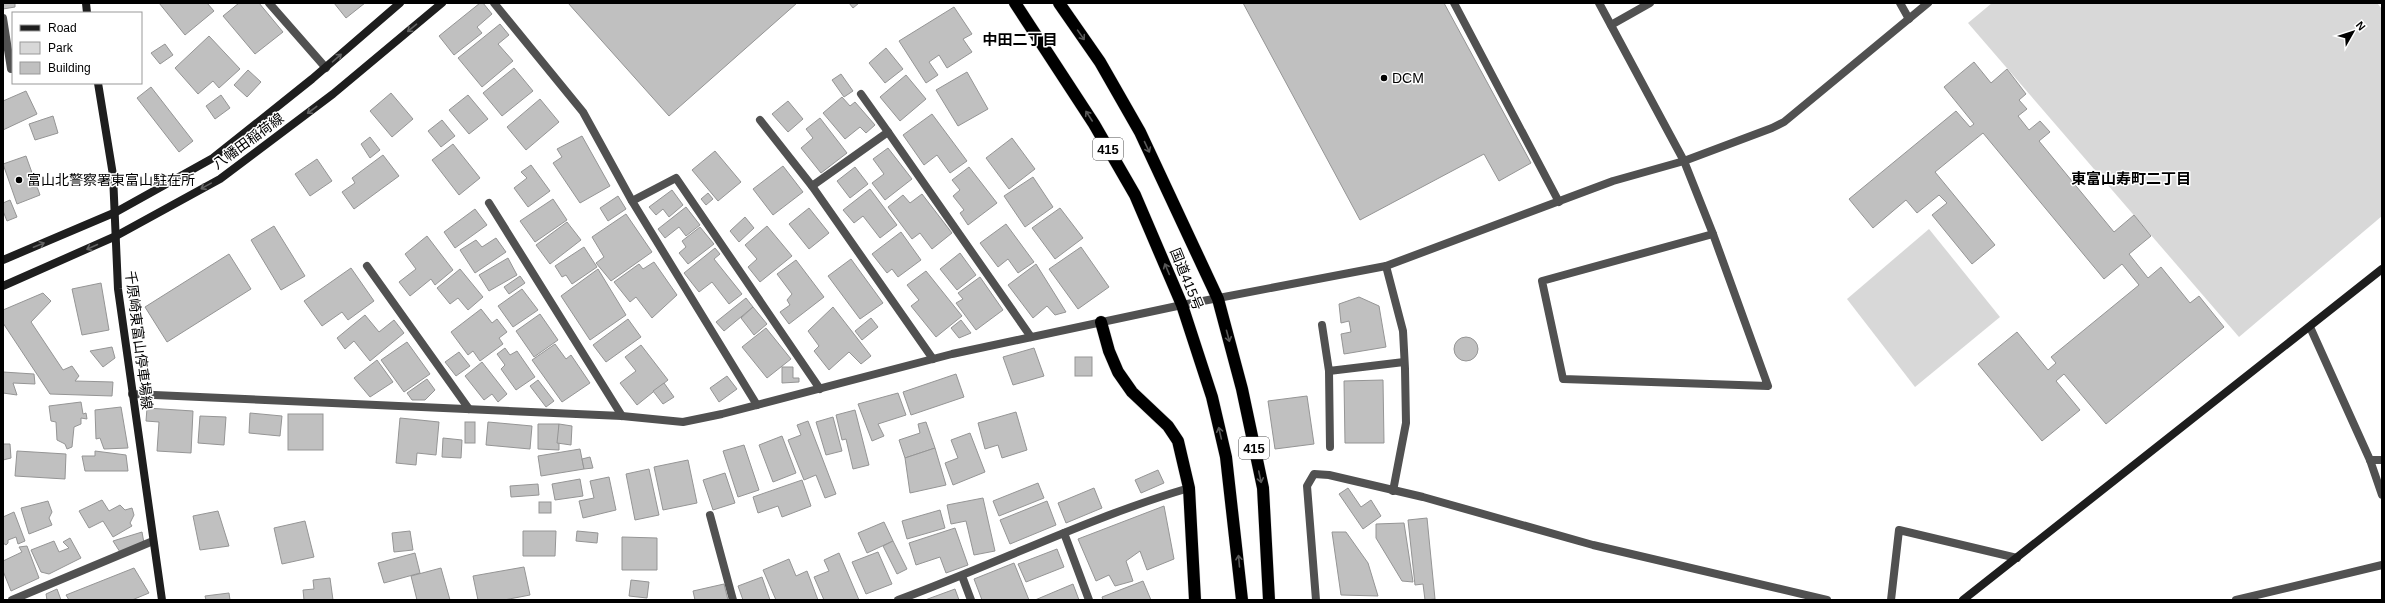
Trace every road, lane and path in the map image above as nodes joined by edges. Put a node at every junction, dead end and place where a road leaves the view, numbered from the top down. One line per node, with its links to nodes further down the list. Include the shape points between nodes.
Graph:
1 (270, 3): 15 (street)
2 (400, 3): 15 (main road, 八幡田稲荷線, one-way to 2)
3 (442, 3): 28 (main road, 八幡田稲荷線, one-way to 28, via 334,94 220,179)
4 (494, 3): 23 (street, via 583,112)
5 (1015, 3): 35 (highway, 国道415号 / 415, one-way to 5, via 1136,195 1094,124)
6 (1059, 3): 34 (highway, 国道415号 / 415, one-way to 34, via 1100,62 1140,132)
7 (1454, 3): 24 (street)
8 (1599, 3): 14 (street)
9 (1650, 3): 14 (street)
10 (1900, 3): 13 (street)
11 (1928, 3): 13 (street)
12 (3, 18): 16 (street)
13 (1909, 19): 21 (street, via 1784,122)
14 (1611, 25): 21 (street)
15 (326, 68): 26 (main road, 八幡田稲荷線, via 213,158)
16 (12, 69)
17 (98, 84): 26 (main road, 千原崎東富山停車場線, via 113,175)
18 (861, 94): 20 (street)
19 (760, 120): 22 (street)
20 (888, 132): 22 (street); 39 (street)
21 (1684, 161): 24 (street, via 1613,181); 27 (street)
22 (812, 186): 40 (street)
23 (632, 201): 43 (street, via 676,178); 45 (street)
24 (1559, 202): 31 (street)
25 (489, 203): 47 (street)
26 (116, 212): 28 (main road, 千原崎東富山停車場線); 29 (main road, 八幡田稲荷線, one-way to 26)
27 (1713, 234): 27 (street, via 1768,386 1563,379 1542,281)
28 (116, 236): 33 (main road, 八幡田稲荷線, one-way to 33); 44 (main road, 千原崎東富山停車場線, via 118,289)
29 (3, 260)
30 (367, 266): 46 (street)
31 (1386, 266): 34 (street); 41 (street, via 1403,331)
32 (2382, 269): 38 (main road)
33 (3, 286)
34 (1218, 299): 35 (street); 68 (highway, 国道415号 / 415, one-way to 68, via 1242,389 1262,488)
35 (1182, 305): 36 (street); 67 (highway, 国道415号 / 415, one-way to 35, via 1226,457 1212,397)
36 (1101, 322): 39 (street); 51 (highway, via 1118,372 1132,392 1168,426 1178,440)
37 (1322, 325): 42 (street)
38 (2310, 327): 49 (street); 57 (main road)
39 (1031, 337): 40 (street)
40 (933, 359): 43 (street)
41 (1404, 362): 42 (street); 52 (street, via 1406,423)
42 (1329, 371): 48 (street)
43 (820, 389): 45 (street)
44 (132, 394): 46 (street); 56 (main road, 千原崎東富山停車場線)
45 (757, 405): 47 (street, via 683,422)
46 (469, 409): 47 (street)
47 (622, 416)
48 (1330, 447)
49 (2370, 460): 50 (street); 53 (street)
50 (2382, 460)
51 (1189, 488): 55 (street, via 1157,497); 66 (highway)
52 (1393, 491): 69 (street, via 1329,474 1314,474 1307,486); 70 (street, via 1593,545)
53 (2382, 495)
54 (710, 515): 62 (street)
55 (1064, 533): 59 (street); 65 (street)
56 (153, 541): 60 (street); 61 (main road, 千原崎東富山停車場線)
57 (2017, 558): 71 (street, via 1899,530); 72 (main road)
58 (2382, 565): 73 (street)
59 (962, 576): 63 (street); 64 (street)
60 (12, 600)
61 (162, 600)
62 (733, 600)
63 (898, 600)
64 (971, 600)
65 (1089, 600)
66 (1194, 600)
67 (1242, 600)
68 (1269, 600)
69 (1316, 600)
70 (1827, 600)
71 (1891, 600)
72 (1963, 600)
73 (2236, 600)

